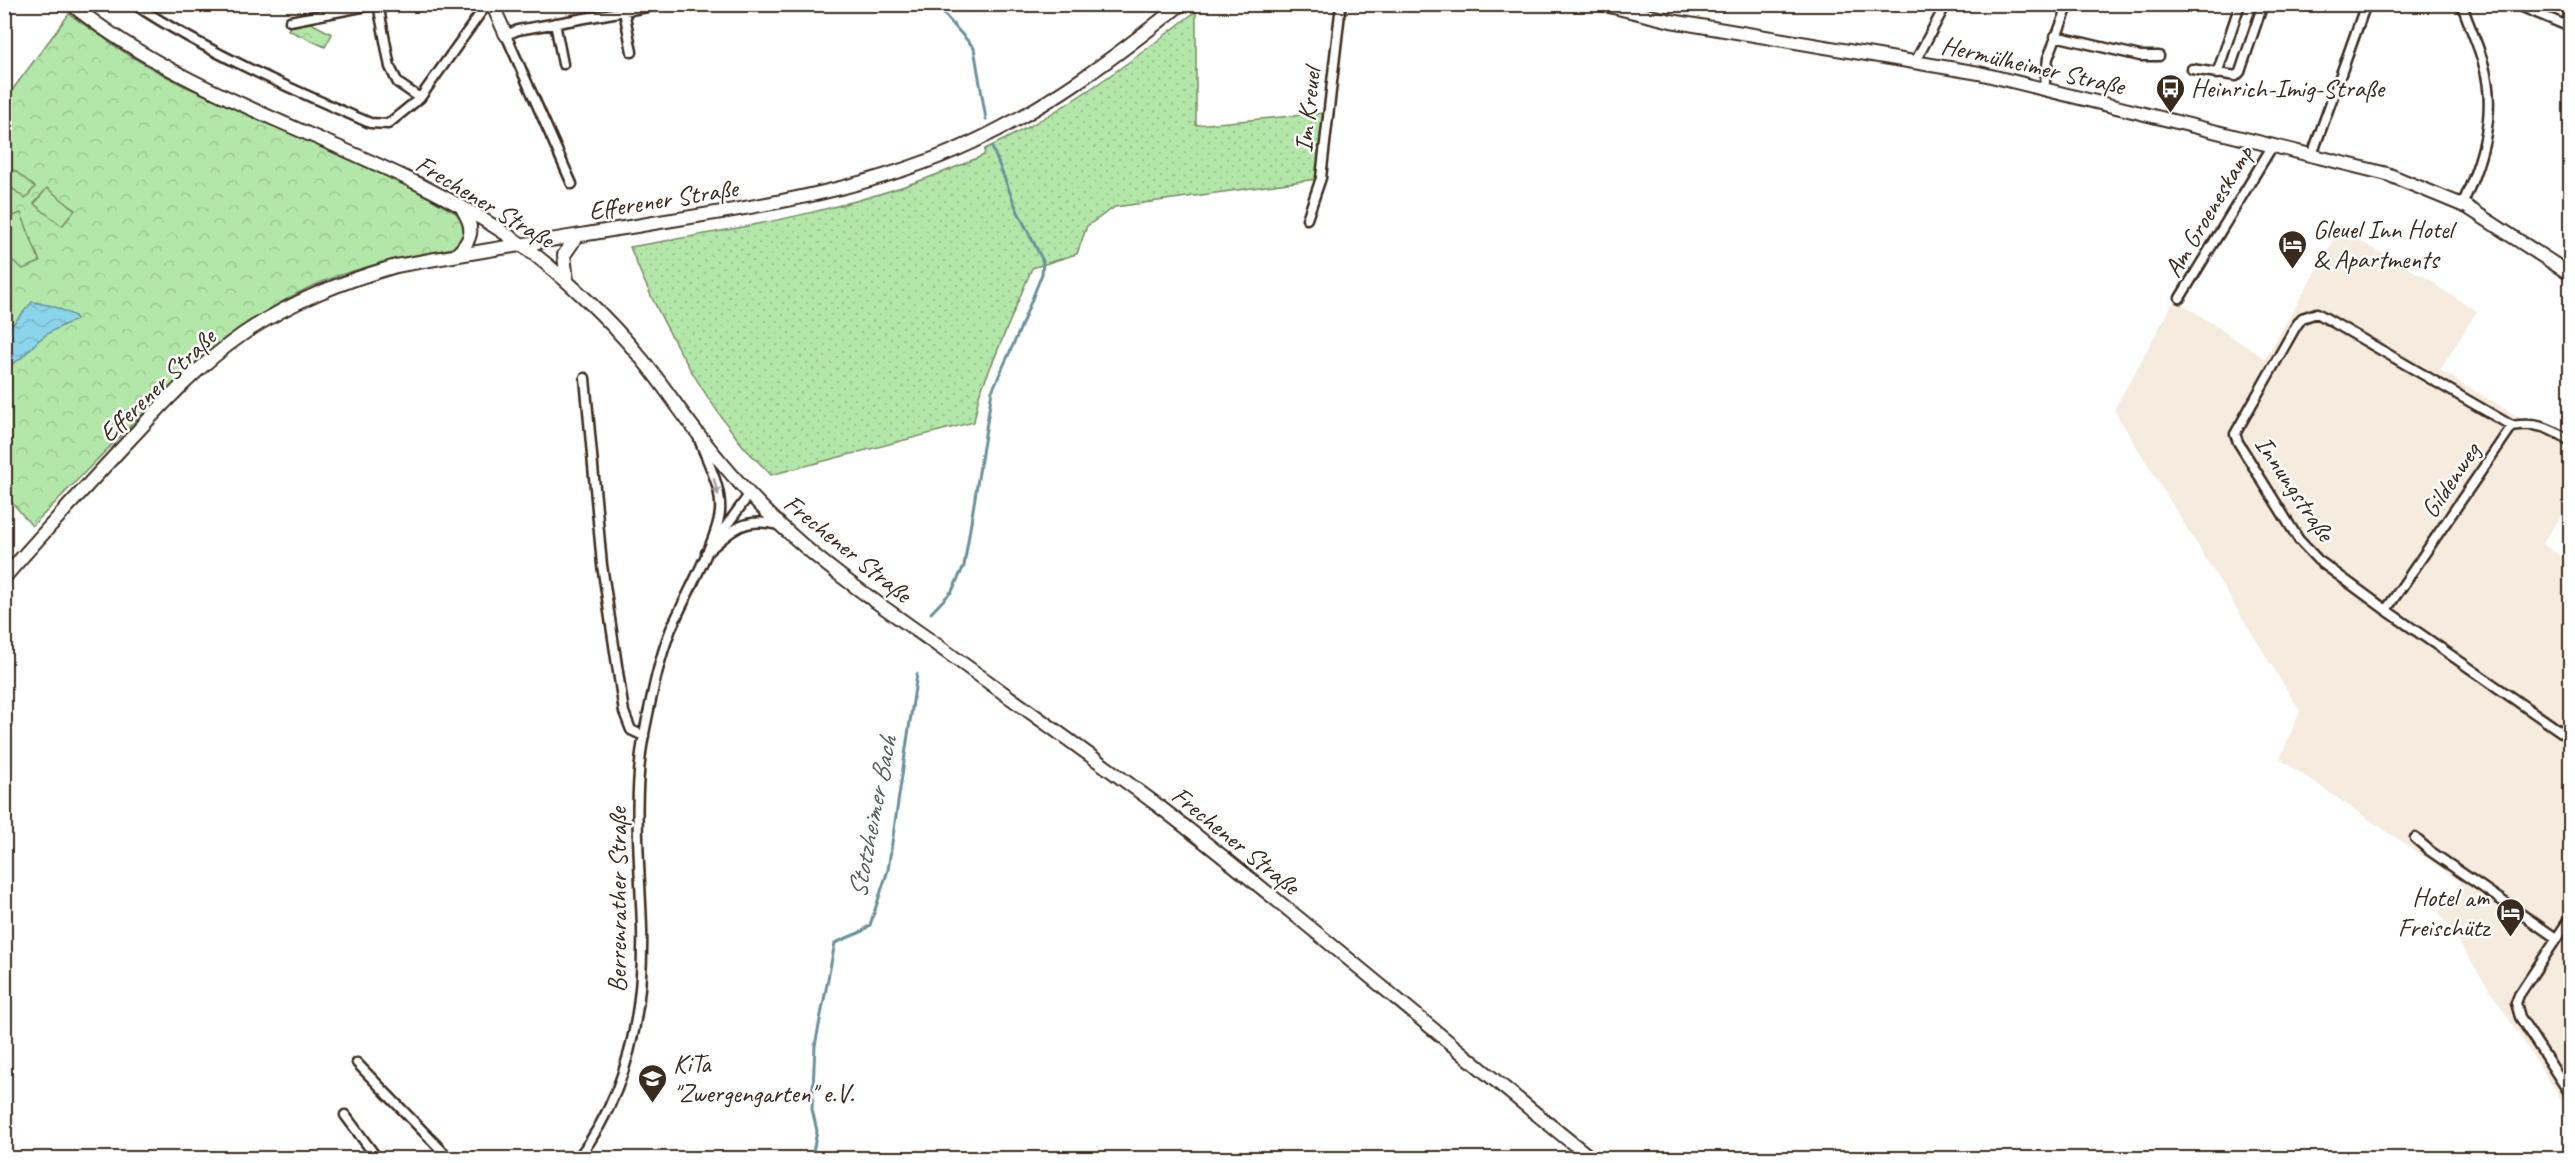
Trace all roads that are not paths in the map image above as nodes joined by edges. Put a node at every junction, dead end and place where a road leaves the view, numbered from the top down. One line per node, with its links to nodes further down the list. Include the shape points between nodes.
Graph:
1 (71, 4): 35 (main road, Frechener Straße, via 172,72 389,170)
2 (134, 4): 30 (street, via 227,59 370,123 388,124)
3 (378, 4): 18 (street); 30 (street, via 390,67 398,83)
4 (487, 4): 30 (street)
5 (492, 4): 21 (main road)
6 (664, 4): 17 (street)
7 (1181, 4): 37 (main road, Efferener Straße, via 1038,107 935,158 800,198)
8 (1341, 4): 36 (street, Im Kreuel, via 1321,178)
9 (1601, 4): 25 (main road, Hermülheimer Straße, via 1671,21)
10 (1946, 4): 25 (street)
11 (2069, 4): 22 (street)
12 (2240, 4): 28 (street)
13 (2263, 4): 28 (street, via 2240,72 2230,77)
14 (2366, 4): 32 (street)
15 (2462, 4): 34 (street, via 2484,64 2489,100 2481,159)
16 (2515, 4): 20 (street)
17 (630, 9): 19 (street); 23 (street)
18 (290, 21)
19 (555, 23): 21 (street); 26 (street)
20 (2571, 27)
21 (506, 35): 33 (street)
22 (2055, 36): 24 (street, via 2140,56); 29 (street)
23 (632, 52)
24 (2159, 56)
25 (1915, 62): 29 (main road, Hermülheimer Straße)
26 (563, 64)
27 (2192, 69): 28 (street)
28 (2217, 74)
29 (2044, 89): 31 (main road, Hermülheimer Straße)
30 (420, 98)
31 (2273, 146): 32 (main road, Hermülheimer Straße); 42 (street, Am Groeneskamp)
32 (2312, 155): 34 (main road, Hermülheimer Straße, via 2387,174)
33 (572, 184)
34 (2463, 205): 40 (main road, Hermülheimer Straße)
35 (462, 209): 38 (main road, Frechener Straße); 39 (main road, via 471,236)
36 (1307, 219)
37 (577, 236): 38 (main road, Efferener Straße); 41 (main road, via 564,255)
38 (522, 245): 39 (main road, Efferener Straße); 41 (main road, Frechener Straße)
39 (456, 255): 50 (main road, Efferener Straße, via 396,266 341,282 243,334 176,390)
40 (2571, 274)
41 (567, 281): 45 (main road, Frechener Straße, via 638,354)
42 (2180, 298)
43 (585, 378): 52 (street, via 602,565 624,712 631,730)
44 (2512, 426): 46 (street, Gildenweg, via 2542,425); 51 (street, Gildenweg); 51 (street, Innungstraße, via 2325,316 2309,315 2296,326 2237,427 2238,442 2299,540 2318,560)
45 (696, 433): 47 (main road, Frechener Straße); 49 (street, Berrenrather Straße, one-way to 49, via 720,504)
46 (2571, 441)
47 (749, 495): 48 (main road, Frechener Straße); 49 (street, Berrenrather Straße)
48 (780, 525): 49 (street, Berrenrather Straße, via 744,524); 63 (main road, Frechener Straße, via 856,590 1040,719 1204,841)
49 (706, 553): 52 (street, Berrenrather Straße, via 670,632)
50 (4, 578)
51 (2386, 610): 53 (street, Innungstraße)
52 (644, 736): 62 (street, Berrenrather Straße, via 637,793 642,930 638,1012 621,1083 602,1124)
53 (2571, 738)
54 (2415, 838): 56 (street)
55 (2571, 918): 56 (street)
56 (2556, 938): 58 (street, via 2518,994 2516,1003 2520,1017)
57 (357, 1063): 61 (street)
58 (2571, 1094)
59 (345, 1115): 60 (street)
60 (377, 1158)
61 (449, 1158)
62 (578, 1158)
63 (1591, 1158)

